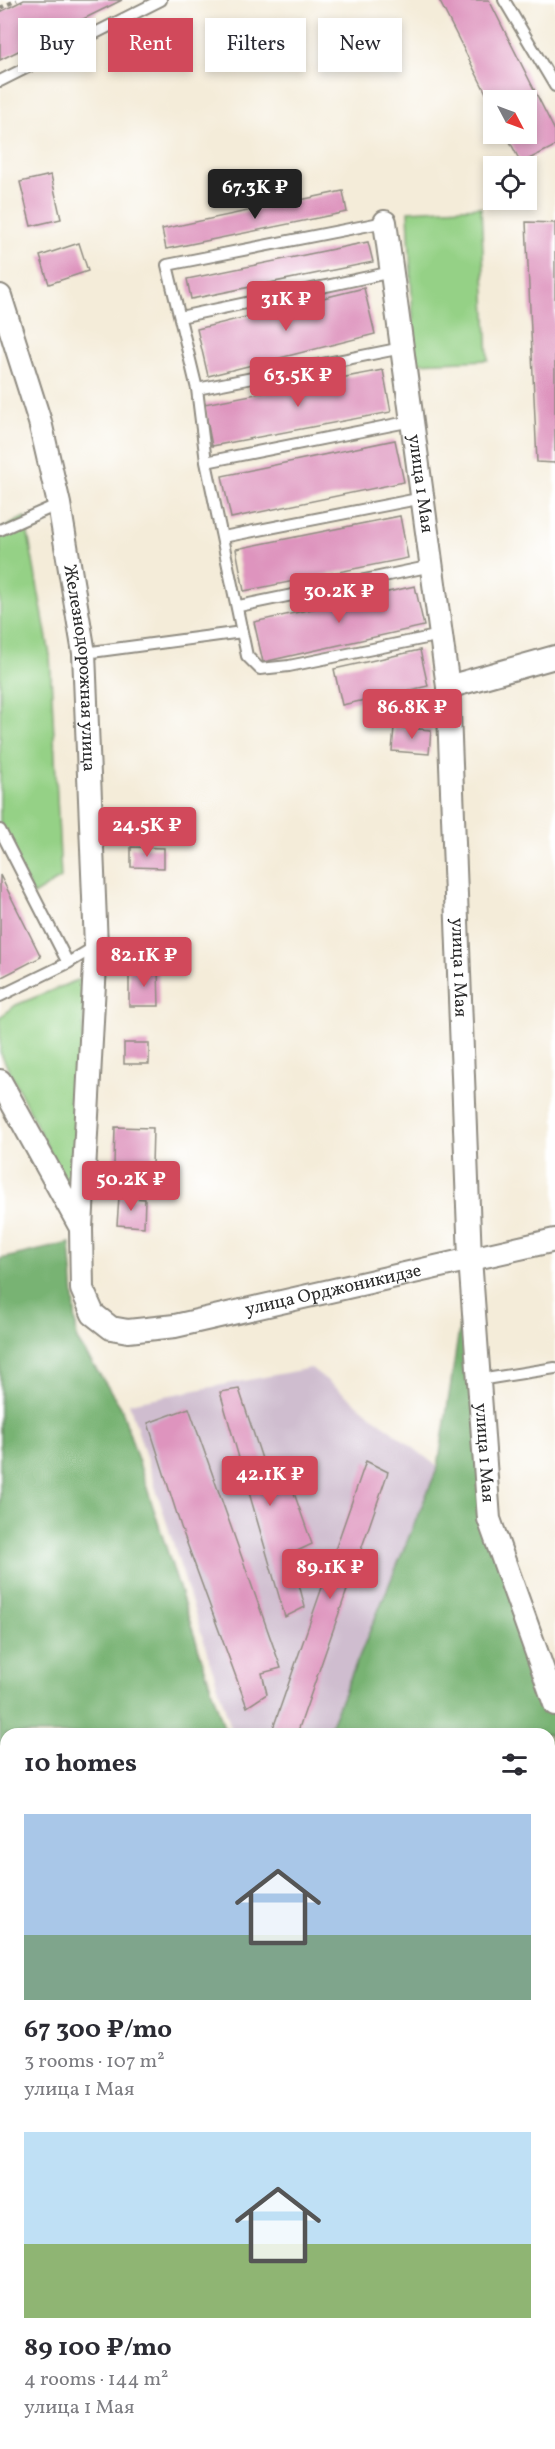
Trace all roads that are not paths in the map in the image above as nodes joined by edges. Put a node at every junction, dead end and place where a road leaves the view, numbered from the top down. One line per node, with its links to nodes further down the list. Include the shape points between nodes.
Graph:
1 (161, 0): 3 (lane)
2 (504, 0): 4 (lane)
3 (0, 81)
4 (554, 88)
5 (385, 222): 6 (street, улица 1 Мая); 8 (lane, via 167,265)
6 (392, 272): 8 (lane); 9 (street, улица 1 Мая)
7 (0, 296): 14 (street, Железнодорожная улица, via 40,422)
8 (180, 317): 10 (lane)
9 (402, 348): 10 (lane); 11 (street, улица 1 Мая)
10 (197, 389): 12 (lane)
11 (412, 421): 12 (lane); 13 (street, улица 1 Мая)
12 (206, 462): 16 (lane)
13 (423, 498): 16 (lane); 17 (street, улица 1 Мая)
14 (60, 504): 15 (lane); 21 (street, Железнодорожная улица)
15 (0, 530)
16 (223, 537): 18 (lane)
17 (432, 566): 18 (lane); 20 (street, улица 1 Мая)
18 (239, 606): 19 (lane)
19 (242, 632): 20 (lane, via 247,656 260,669); 21 (lane)
20 (441, 635): 23 (street, улица 1 Мая)
21 (84, 653): 25 (street, Железнодорожная улица)
22 (555, 657): 23 (street)
23 (448, 687): 31 (street, улица 1 Мая)
24 (0, 830): 26 (lane)
25 (96, 946): 26 (lane); 29 (street, Железнодорожная улица)
26 (68, 963): 27 (lane)
27 (0, 996)
28 (0, 1081): 29 (street)
29 (81, 1228): 32 (street, Железнодорожная улица, via 82,1289 93,1314)
30 (555, 1240): 31 (street, улица Орджоникидзе)
31 (470, 1258): 32 (street, улица Орджоникидзе, via 175,1326 128,1331); 34 (street, улица 1 Мая)
32 (111, 1328)
33 (555, 1368): 34 (lane)
34 (479, 1380): 35 (street, улица 1 Мая, via 489,1519)
35 (555, 1704)

